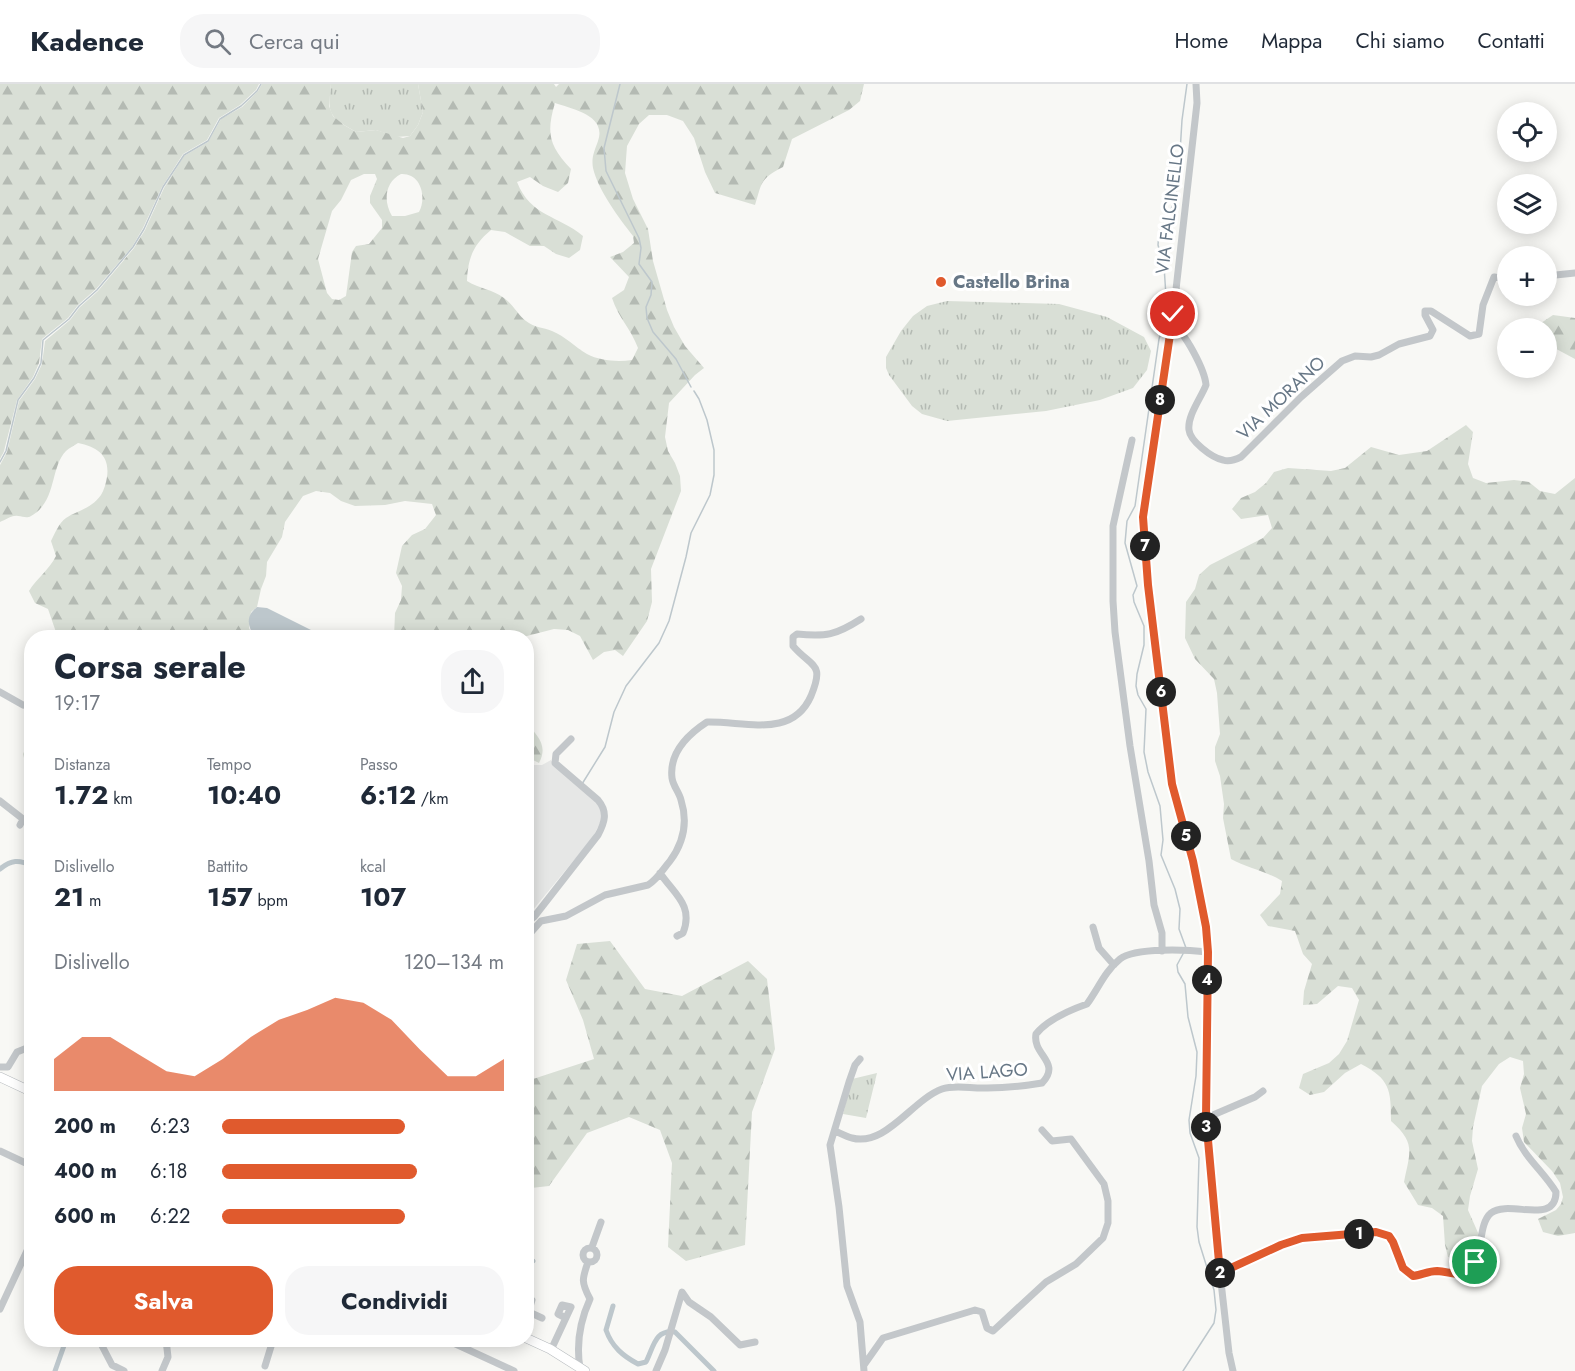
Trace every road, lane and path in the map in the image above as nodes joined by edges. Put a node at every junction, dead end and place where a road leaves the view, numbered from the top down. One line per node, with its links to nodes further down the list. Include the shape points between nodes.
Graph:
1 (1196, 84): 5 (street, VIA FALCINELLO)
2 (1575, 273): 3 (street)
3 (1557, 275)
4 (1497, 277): 5 (street, VIA MORANO, via 1484,305 1479,334 1470,336 1425,311 1433,330 1430,336 1399,344 1379,355 1342,361 1241,457 1232,461 1220,460 1190,437 1189,422 1206,381 1184,337)
5 (1172, 325): 19 (street, VIA FALCINELLO, via 1143,517 1172,784 1206,927)
6 (1132, 440): 18 (street, via 1113,526 1115,622 1130,746)
7 (861, 619): 13 (street, via 836,634 795,635 793,646 816,668 818,675 808,704 799,715 783,723 707,722 680,746 674,754 672,776 681,799 684,835 679,849)
8 (0, 692): 9 (street)
9 (23, 705)
10 (571, 739): 14 (street, via 556,754 555,763 603,806 604,824)
11 (0, 801): 12 (street, via 23,819)
12 (20, 825)
13 (660, 873): 16 (street, via 648,885 605,895 566,916 541,921); 17 (street, via 687,913 683,933)
14 (534, 917)
15 (1093, 927): 20 (street, via 1099,948)
16 (534, 929)
17 (676, 936)
18 (1164, 951): 19 (street, VIA LAGO); 20 (street, VIA LAGO, via 1132,953)
19 (1205, 952): 27 (street, VIA FALCINELLO)
20 (1114, 965): 29 (street, VIA LAGO, via 1088,1004 1065,1013 1036,1034 1049,1068 1042,1083 943,1088 883,1133 858,1139)
21 (24, 1049): 23 (street, via 17,1052 8,1067)
22 (860, 1059): 29 (street)
23 (0, 1067)
24 (0, 1077): 25 (main road)
25 (24, 1088)
26 (1263, 1091): 27 (street)
27 (1206, 1118): 35 (street, VIA FALCINELLO)
28 (1042, 1130): 51 (street, via 1052,1141 1071,1140 1104,1184 1108,1223 1103,1238 1076,1264 1046,1282 993,1331 987,1328 982,1312 975,1310 883,1338)
29 (835, 1131): 51 (street, via 830,1145 832,1171 847,1286 860,1322)
30 (1516, 1136): 35 (street, via 1556,1192 1553,1206 1545,1210 1499,1209 1491,1213 1481,1229 1481,1249 1471,1269 1463,1274 1408,1274 1389,1236 1376,1232 1302,1238)
31 (0, 1151): 32 (street)
32 (24, 1162)
33 (601, 1222): 52 (street, via 592,1247 583,1254 588,1262 583,1286 590,1299 579,1334 577,1352)
34 (24, 1257): 38 (street)
35 (1220, 1273): 57 (street, VIA FALCINELLO)
36 (538, 1297): 37 (street)
37 (534, 1303)
38 (0, 1309)
39 (534, 1314): 40 (street)
40 (542, 1318)
41 (566, 1318): 48 (street)
42 (534, 1342): 48 (main road)
43 (755, 1342): 56 (street, via 740,1345 682,1292)
44 (103, 1347): 53 (street, via 112,1365)
45 (167, 1347): 54 (street, via 168,1357)
46 (271, 1347): 49 (street)
47 (460, 1347): 50 (street)
48 (551, 1350): 52 (main road)
49 (265, 1366)
50 (499, 1367): 55 (street)
51 (864, 1368)
52 (582, 1369)
53 (124, 1371)
54 (162, 1371)
55 (514, 1371)
56 (657, 1371)
57 (1233, 1371)

